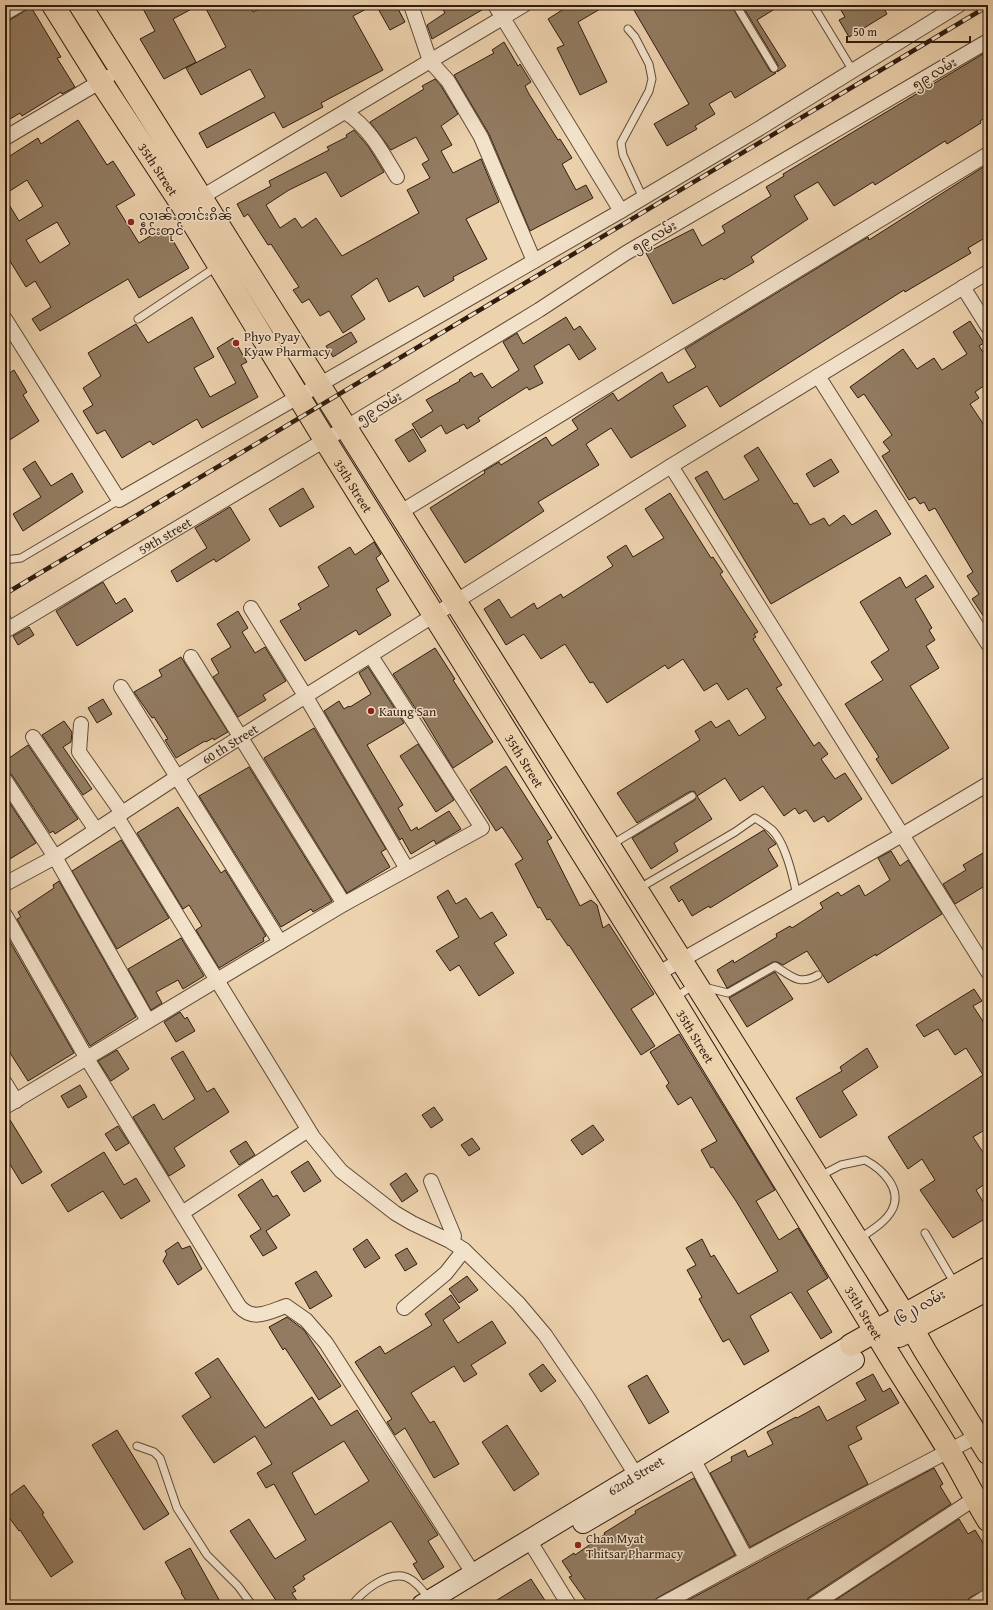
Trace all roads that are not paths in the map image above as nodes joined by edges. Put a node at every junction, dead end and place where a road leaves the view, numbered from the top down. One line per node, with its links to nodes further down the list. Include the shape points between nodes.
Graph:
1 (26, 5): 10 (lane)
2 (54, 5): 18 (main road, 35th Street)
3 (80, 5): 16 (main road, 35th Street)
4 (411, 5): 14 (street)
5 (495, 5): 11 (street)
6 (524, 5): 11 (street)
7 (736, 5): 15 (lane)
8 (813, 5): 17 (lane)
9 (950, 7): 17 (street)
10 (5, 17)
11 (503, 18): 14 (street); 25 (street)
12 (628, 29): 23 (lane, via 636,37 649,64 652,79 649,91 622,143 623,156)
13 (988, 41): 36 (street, ၅၉ လမ်း, via 626,253 539,310)
14 (430, 61): 19 (street); 26 (street, via 452,87 481,137)
15 (774, 68)
16 (120, 69): 18 (street); 24 (main road, 35th Street)
17 (853, 71): 23 (street)
18 (101, 82): 20 (street); 24 (main road, 35th Street)
19 (345, 112): 22 (street, via 358,120 368,132); 24 (street)
20 (5, 138)
21 (988, 154): 40 (street)
22 (397, 177)
23 (643, 198): 25 (street)
24 (193, 202): 27 (main road, 35th Street); 34 (main road, 35th Street)
25 (621, 211): 26 (street)
26 (534, 261): 34 (street)
27 (219, 266): 30 (lane); 35 (main road, 35th Street)
28 (988, 272): 29 (street, 60 th Street)
29 (963, 287): 32 (street); 33 (street, 60 th Street)
30 (138, 318)
31 (5, 319): 39 (street)
32 (988, 327)
33 (818, 376): 38 (street, 60 th Street); 46 (street)
34 (319, 386): 35 (street); 36 (main road, 35th Street)
35 (298, 397): 37 (main road, 35th Street); 39 (street)
36 (345, 428): 37 (street, ၅၉ လမ်း); 40 (main road, 35th Street)
37 (325, 440): 44 (main road, 35th Street); 45 (street, 59th street)
38 (671, 466): 42 (street, 60 th Street); 60 (street)
39 (119, 500): 41 (lane, via 20,558)
40 (399, 513): 42 (main road, 35th Street)
41 (5, 560)
42 (455, 602): 44 (street, 60 th Street); 61 (main road, 35th Street)
43 (251, 608): 50 (street)
44 (433, 615): 47 (street, 60 th Street); 72 (main road, 35th Street)
45 (7, 624)
46 (988, 644)
47 (371, 656): 50 (street, 60 th Street); 63 (street, via 482,828)
48 (191, 657): 52 (street)
49 (121, 687): 54 (street)
50 (306, 697): 52 (street, 60 th Street); 63 (street)
51 (81, 724): 58 (street, via 79,752)
52 (241, 737): 54 (street, 60 th Street); 67 (street)
53 (33, 738): 59 (street)
54 (177, 777): 58 (street, 60 th Street); 69 (street)
55 (5, 780): 62 (street)
56 (986, 789): 60 (street)
57 (692, 796): 61 (lane)
58 (120, 815): 59 (street, 60 th Street); 74 (street)
59 (96, 830): 62 (street, 60 th Street)
60 (902, 835): 66 (street); 71 (street)
61 (609, 846): 65 (main road, 35th Street)
62 (55, 857): 64 (street, 60 th Street); 77 (street)
63 (407, 869): 67 (street)
64 (5, 884)
65 (636, 890): 66 (lane, via 756,818 772,830 783,850); 70 (main road, 35th Street)
66 (797, 895): 70 (street)
67 (344, 904): 69 (street)
68 (5, 915): 78 (street)
69 (280, 942): 74 (street)
70 (681, 961): 72 (street); 75 (main road, 35th Street)
71 (988, 972)
72 (657, 974): 76 (main road, 35th Street)
73 (818, 975): 75 (lane, via 809,981 798,980 775,966 728,992)
74 (216, 981): 77 (street); 81 (street)
75 (696, 984): 76 (lane); 82 (main road, 35th Street)
76 (673, 999): 94 (main road, 35th Street)
77 (148, 1021): 78 (street)
78 (86, 1057): 80 (street); 84 (street)
79 (5, 1083): 80 (street)
80 (10, 1104)
81 (308, 1130): 84 (street); 88 (street, via 340,1171 395,1213)
82 (817, 1177): 87 (main road, 35th Street); 87 (lane, via 841,1165 865,1160 885,1174 891,1183 894,1198 892,1210 880,1224)
83 (431, 1181): 86 (street)
84 (182, 1213): 105 (street, via 244,1312 259,1316 286,1306 306,1320 326,1343)
85 (926, 1233): 90 (lane)
86 (454, 1236)
87 (857, 1240): 93 (main road, 35th Street)
88 (464, 1250): 92 (street, via 446,1273); 100 (street, via 518,1303 545,1335)
89 (988, 1268): 90 (main road, (၆၂) လမ်း)
90 (956, 1286): 93 (main road, (၆၂) လမ်း)
91 (988, 1289): 93 (main road, (၆၂) လမ်း)
92 (404, 1308)
93 (909, 1323): 94 (main road, (၆၂) လမ်း); 96 (main road, 35th Street)
94 (879, 1338): 95 (main road, (၆၂) လမ်း); 99 (main road, 35th Street)
95 (852, 1352): 98 (main road, 62nd Street)
96 (983, 1445): 99 (street)
97 (137, 1446): 108 (lane, via 154,1452 160,1458 177,1508 207,1555 238,1586)
98 (689, 1452): 100 (main road, 62nd Street); 104 (street)
99 (950, 1452): 101 (main road, 35th Street); 104 (street)
100 (640, 1481): 103 (main road, 62nd Street)
101 (974, 1499): 102 (main road, 35th Street); 112 (street)
102 (988, 1520)
103 (533, 1545): 105 (main road, 62nd Street); 107 (main road, 62nd Street); 110 (street)
104 (746, 1558): 111 (street)
105 (473, 1573): 107 (main road, 62nd Street)
106 (988, 1596): 113 (street)
107 (433, 1604): 109 (lane, via 416,1583 406,1577 394,1576 358,1597)
108 (252, 1605)
109 (352, 1605)
110 (569, 1605)
111 (661, 1605)
112 (813, 1605)
113 (974, 1605)

